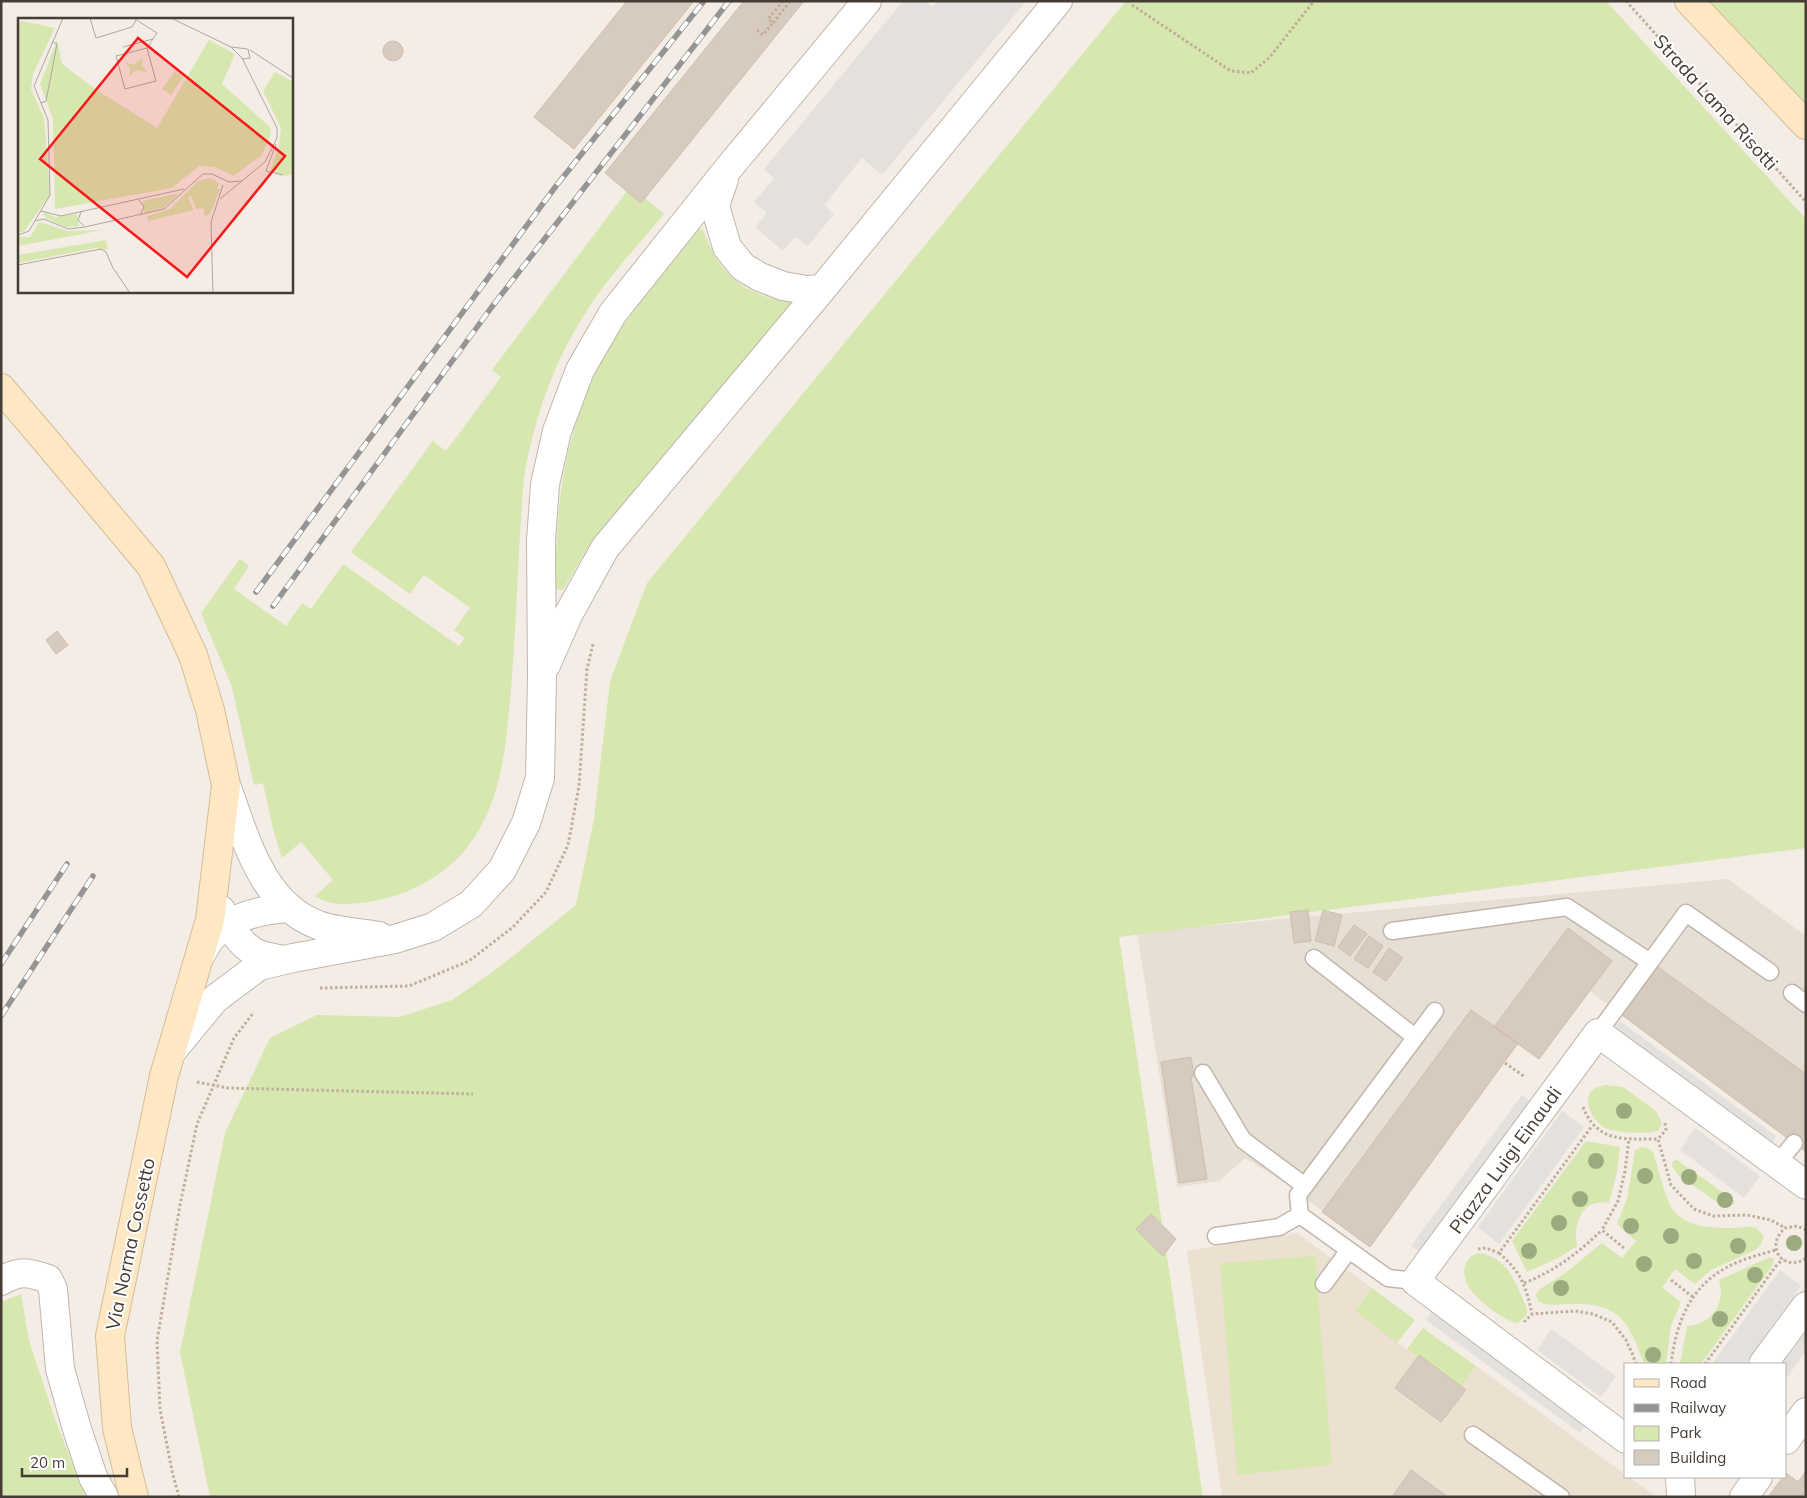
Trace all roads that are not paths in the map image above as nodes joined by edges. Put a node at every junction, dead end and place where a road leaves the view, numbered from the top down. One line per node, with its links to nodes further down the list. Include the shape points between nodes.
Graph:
1 (867, 1): 5 (street)
2 (1058, 1): 6 (street)
3 (1690, 1): 4 (street)
4 (1804, 117)
5 (727, 170): 6 (street, via 715,206 727,247 743,267 760,277 783,286); 8 (street, via 612,314 580,370 557,431 545,484 541,541)
6 (822, 289): 8 (street, via 605,548 568,615)
7 (1, 388): 9 (street, Via Norma Cossetto, bridge, via 151,566 193,655 210,710)
8 (542, 676): 14 (street, via 540,778 526,823 502,870 471,904 433,927)
9 (226, 785): 10 (street, Via Norma Cossetto); 11 (street, via 264,879)
10 (213, 895): 12 (street); 15 (street, Via Norma Cossetto)
11 (287, 908): 12 (street, via 263,910); 14 (street, via 318,925)
12 (229, 925): 15 (street, via 213,936); 17 (street, via 244,945 258,953)
13 (1392, 932): 18 (lane, via 1567,907)
14 (395, 938): 17 (street)
15 (200, 956): 25 (street, Via Norma Cossetto)
16 (1314, 958): 24 (lane)
17 (284, 960): 25 (street, via 259,966 216,999)
18 (1650, 962): 19 (lane, via 1686,913); 23 (lane)
19 (1770, 972)
20 (1792, 993): 21 (lane)
21 (1806, 1004)
22 (1435, 1011): 24 (lane)
23 (1598, 1033): 27 (street, via 1786,1154); 33 (street, Piazza Luigi Einaudi)
24 (1415, 1037): 28 (lane)
25 (168, 1063): 43 (street, Via Norma Cossetto, via 110,1336 117,1428)
26 (1203, 1073): 28 (lane, via 1243,1140)
27 (1806, 1184)
28 (1305, 1186): 29 (lane, via 1298,1195)
29 (1300, 1215): 30 (lane, via 1279,1227); 31 (lane)
30 (1216, 1236)
31 (1349, 1250): 33 (lane, via 1388,1278); 34 (lane)
32 (1, 1281): 42 (street, via 22,1272 32,1273 48,1279 53,1289 60,1369 90,1469)
33 (1415, 1281): 39 (street)
34 (1324, 1284)
35 (1806, 1306): 36 (street)
36 (1764, 1363)
37 (1806, 1412): 40 (street)
38 (1473, 1435): 44 (lane)
39 (1624, 1438)
40 (1787, 1439)
41 (1757, 1478): 45 (street)
42 (104, 1497)
43 (134, 1497)
44 (1560, 1497)
45 (1744, 1497)

